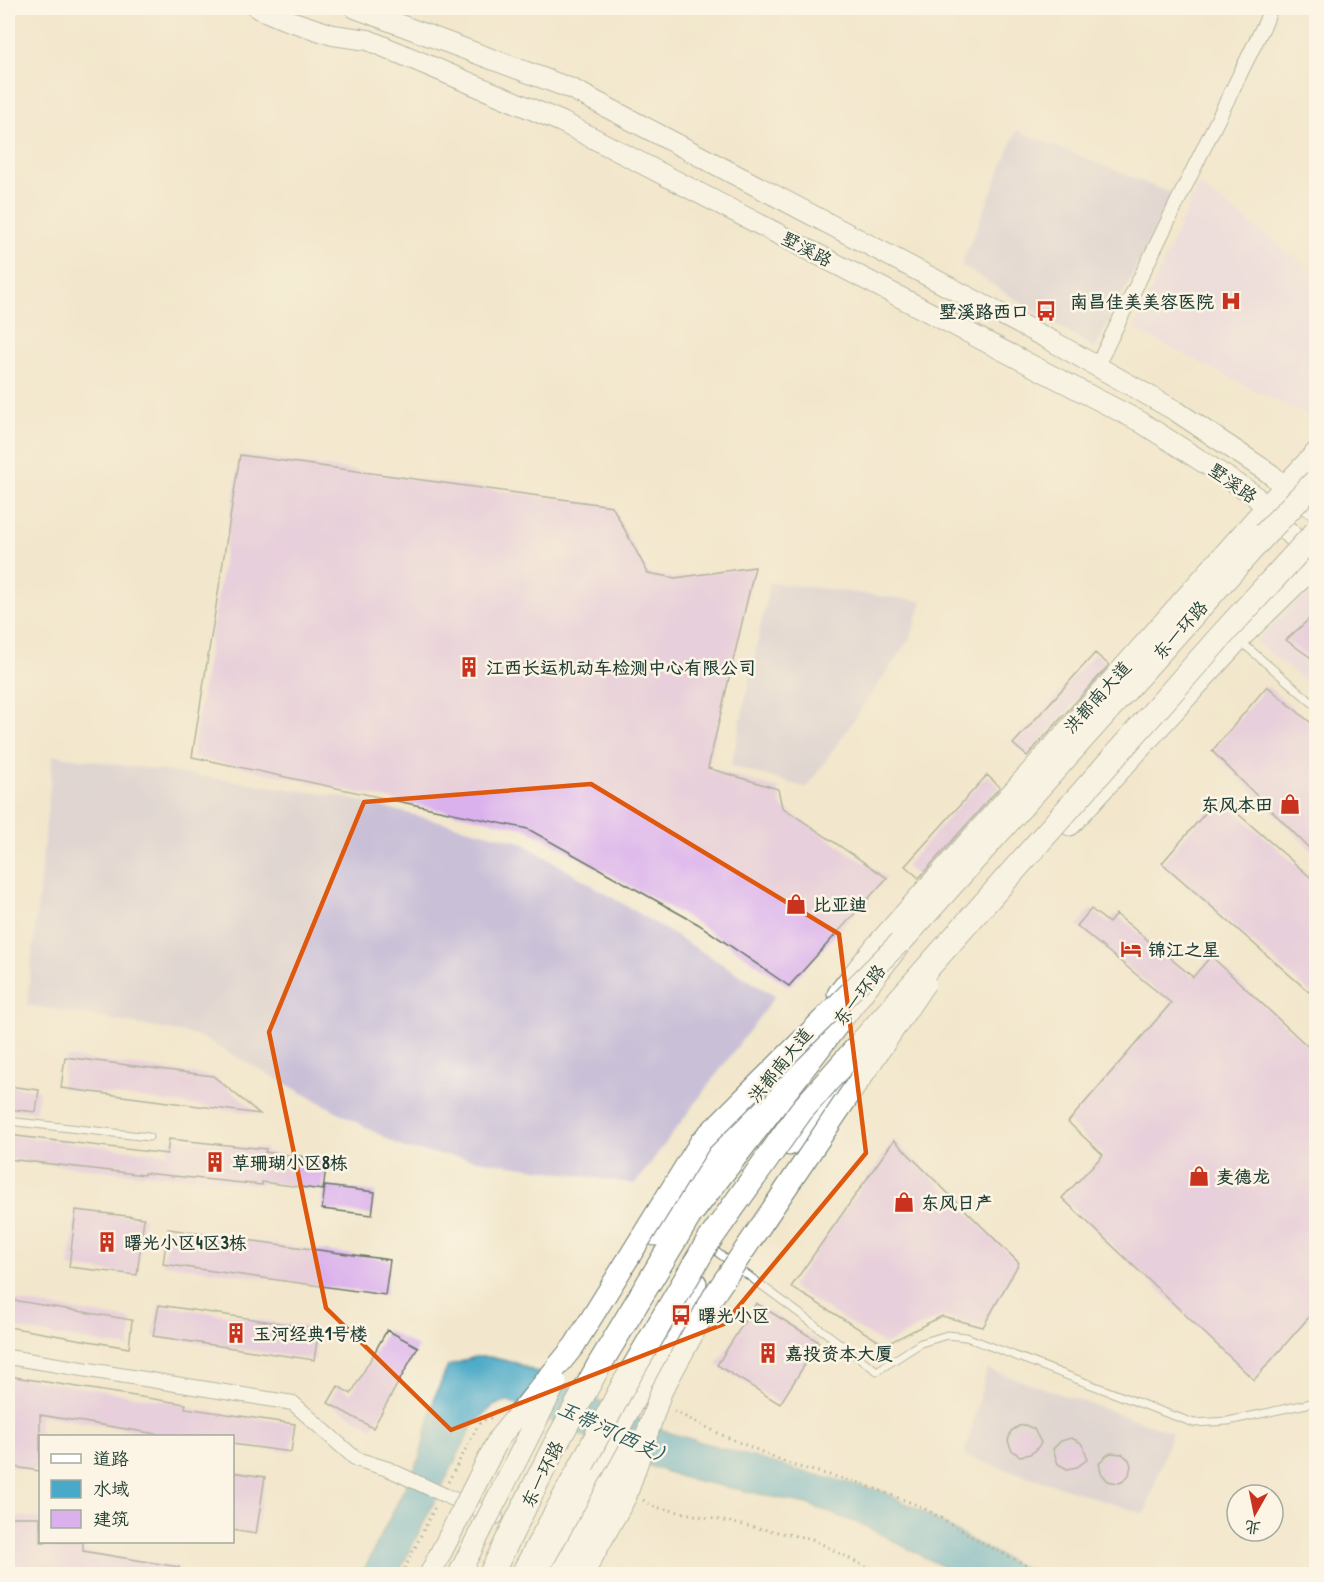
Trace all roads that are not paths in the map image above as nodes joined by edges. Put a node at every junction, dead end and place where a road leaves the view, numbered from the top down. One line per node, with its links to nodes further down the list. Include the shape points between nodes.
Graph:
1 (258, 8): 8 (street, 墅溪路, via 333,35 369,40 562,122 1139,421 1253,494)
2 (359, 8): 4 (street, 墅溪路, via 572,89)
3 (1270, 8): 4 (street)
4 (1097, 366): 7 (street, 墅溪路, via 1176,411)
5 (1317, 453): 7 (main road, 洪都南大道)
6 (1317, 481): 15 (highway, 东一环路, bridge, via 1265,534)
7 (1284, 487): 8 (main road, 洪都南大道); 9 (street, 墅溪路)
8 (1266, 508): 11 (street, 墅溪路); 19 (main road, 洪都南大道, via 876,946 728,1129)
9 (1317, 511)
10 (1317, 532): 14 (highway, 东一环路, bridge)
11 (1317, 563): 12 (main road)
12 (1238, 640): 13 (lane); 18 (main road, via 879,1034 782,1155)
13 (1317, 706)
14 (967, 923): 21 (main road, bridge, via 714,1296); 28 (highway, 东一环路, bridge, via 801,1111 706,1245 623,1386)
15 (899, 943): 19 (main road, bridge, via 700,1141); 27 (highway, 东一环路, bridge, via 689,1216 598,1367)
16 (8, 1121): 17 (lane)
17 (149, 1137)
18 (714, 1250): 22 (lane, via 877,1371 921,1343 947,1335 966,1337 1194,1423 1228,1421); 29 (main road)
19 (579, 1348): 23 (main road, 洪都南大道); 24 (main road, bridge, via 500,1438); 25 (main road, bridge)
20 (8, 1357): 23 (street, bridge, via 292,1403 356,1459 388,1469)
21 (665, 1400): 30 (main road, bridge); 31 (main road, bridge, via 626,1496)
22 (1317, 1402)
23 (498, 1518): 26 (main road, 洪都南大道)
24 (430, 1575)
25 (459, 1575)
26 (469, 1575)
27 (491, 1575)
28 (523, 1575)
29 (542, 1575)
30 (561, 1575)
31 (583, 1575)

